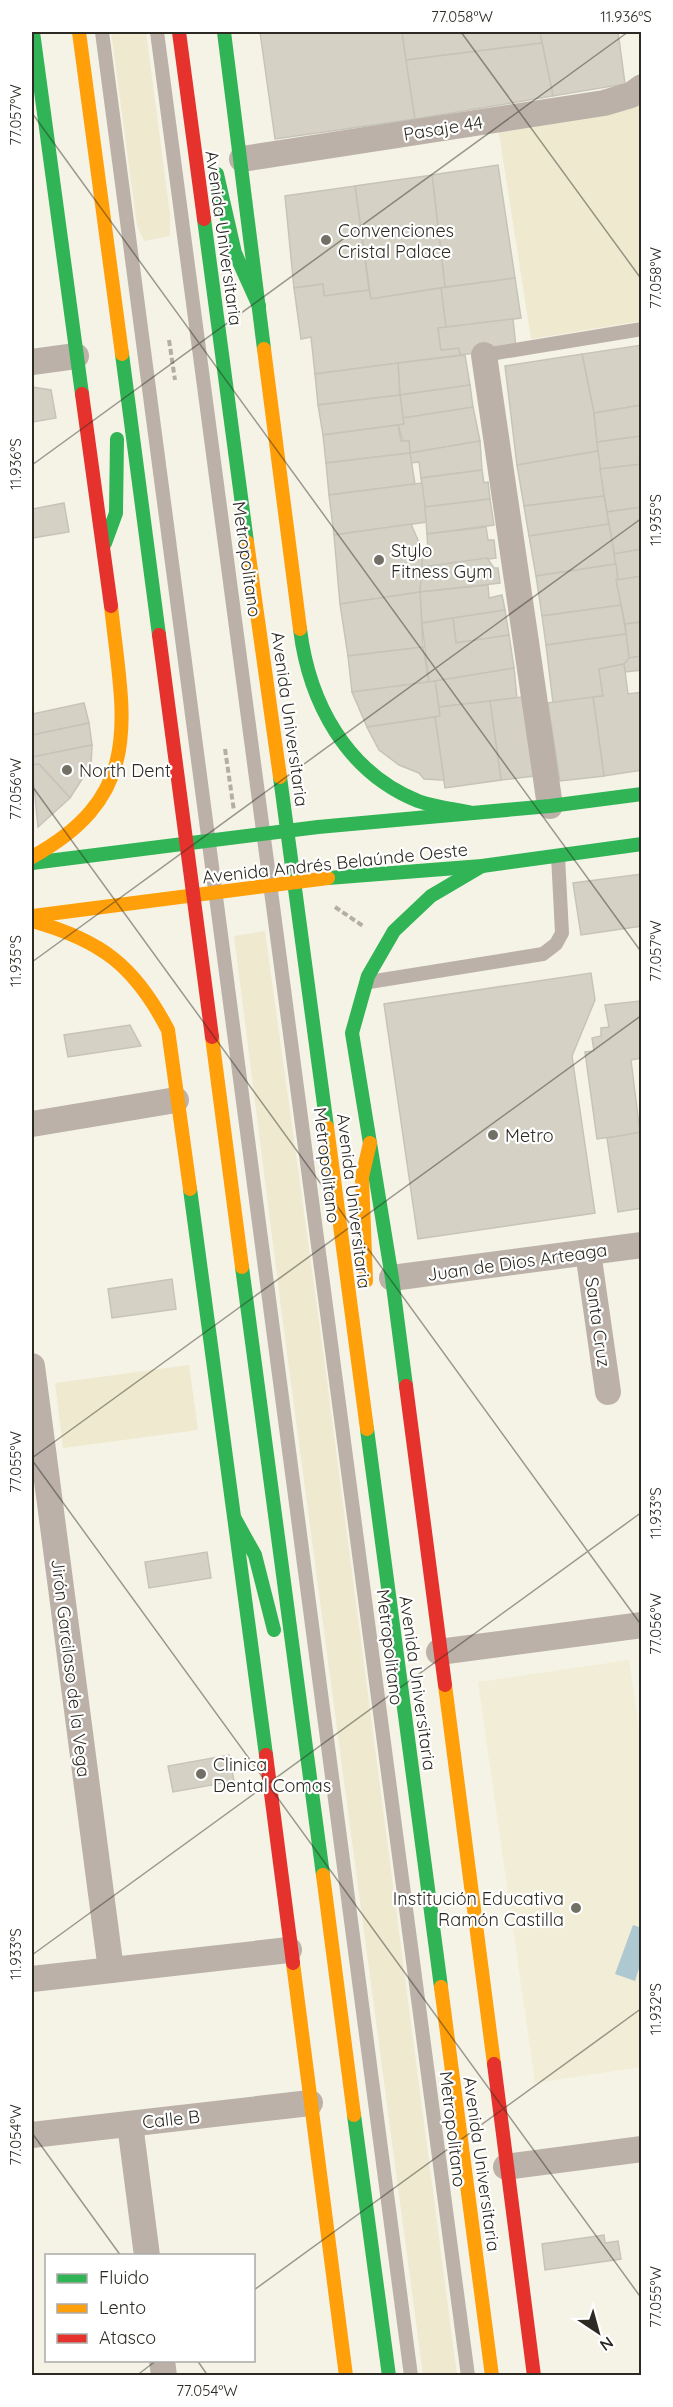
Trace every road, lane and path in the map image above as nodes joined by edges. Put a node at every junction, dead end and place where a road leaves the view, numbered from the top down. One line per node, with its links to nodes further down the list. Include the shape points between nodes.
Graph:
1 (33, 32): 16 (street)
2 (79, 32): 18 (street)
3 (102, 32): 28 (lane)
4 (157, 32): 27 (lane, Metropolitano)
5 (179, 32): 8 (street, Avenida Universitaria)
6 (224, 32): 11 (street, Avenida Universitaria)
7 (642, 87): 11 (street, Pasaje 44, via 604,104)
8 (187, 99): 9 (street); 26 (street, Avenida Universitaria)
9 (208, 136)
10 (213, 158): 12 (street, via 235,253)
11 (242, 159): 12 (street, Avenida Universitaria)
12 (259, 306): 24 (street, Avenida Universitaria, via 310,688 322,714 356,760 415,800)
13 (642, 329): 15 (lane)
14 (169, 340): 19 (path)
15 (484, 355): 23 (street)
16 (76, 356): 17 (street); 20 (street)
17 (32, 362)
18 (125, 372): 20 (street, via 117,432 116,513); 29 (street)
19 (175, 380)
20 (105, 543): 32 (street, via 123,724 118,761 86,823)
21 (225, 749): 25 (path)
22 (642, 794): 23 (street, Avenida Andrés Belaúnde Oeste, via 595,806)
23 (550, 806): 24 (street, Avenida Andrés Belaúnde Oeste)
24 (472, 813): 26 (street, Avenida Andrés Belaúnde Oeste)
25 (234, 814)
26 (288, 831): 27 (street, Avenida Andrés Belaúnde Oeste); 35 (street, Avenida Universitaria)
27 (265, 834): 28 (street, Avenida Andrés Belaúnde Oeste); 36 (lane, Metropolitano)
28 (209, 841): 29 (street, Avenida Andrés Belaúnde Oeste); 37 (lane)
29 (187, 843): 33 (street, Avenida Andrés Belaúnde Oeste); 38 (street)
30 (642, 844): 31 (street, Avenida Andrés Belaúnde Oeste, via 599,844)
31 (558, 856): 34 (street, Avenida Andrés Belaúnde Oeste); 42 (lane, via 562,933 543,954)
32 (32, 857)
33 (32, 863)
34 (482, 866): 35 (street, Avenida Andrés Belaúnde Oeste); 41 (street, Avenida Universitaria, via 429,895)
35 (295, 882): 36 (street, Avenida Andrés Belaúnde Oeste); 49 (street, Avenida Universitaria)
36 (271, 885): 37 (street, Avenida Andrés Belaúnde Oeste); 69 (lane, Metropolitano)
37 (216, 892): 38 (street, Avenida Andrés Belaúnde Oeste); 68 (lane)
38 (194, 895): 40 (street, Avenida Andrés Belaúnde Oeste); 56 (street)
39 (329, 903): 41 (path)
40 (32, 919): 43 (street, via 95,943 126,966 153,998 168,1030)
41 (387, 941): 42 (street, Avenida Universitaria)
42 (364, 983): 45 (street, Avenida Universitaria, via 352,1032)
43 (176, 1100): 44 (street); 53 (street)
44 (32, 1124)
45 (370, 1143): 48 (street, Avenida Universitaria); 49 (street, via 362,1177 366,1284)
46 (642, 1245): 47 (street, Juan de Dios Arteaga)
47 (588, 1252): 48 (street, Juan de Dios Arteaga); 51 (street, Santa Cruz)
48 (392, 1278): 55 (street, Avenida Universitaria)
49 (352, 1322): 70 (street, Avenida Universitaria)
50 (32, 1366): 52 (street, Jirón Garcilaso de la Vega)
51 (608, 1392)
52 (34, 1409): 58 (street, Jirón Garcilaso de la Vega)
53 (235, 1519): 56 (street, via 255,1555 292,1702); 57 (street)
54 (642, 1625): 55 (street)
55 (439, 1652): 64 (street, Avenida Universitaria)
56 (304, 1723): 67 (street)
57 (289, 1950): 58 (street); 60 (street)
58 (111, 1970): 59 (street)
59 (32, 1979)
60 (310, 2103): 61 (street, Calle B); 66 (street)
61 (130, 2124): 62 (street, Calle B); 65 (street)
62 (32, 2135)
63 (642, 2149): 64 (street)
64 (506, 2167): 71 (street, Avenida Universitaria)
65 (147, 2254)
66 (346, 2376)
67 (388, 2376)
68 (411, 2376)
69 (468, 2376)
70 (492, 2376)
71 (534, 2376)

